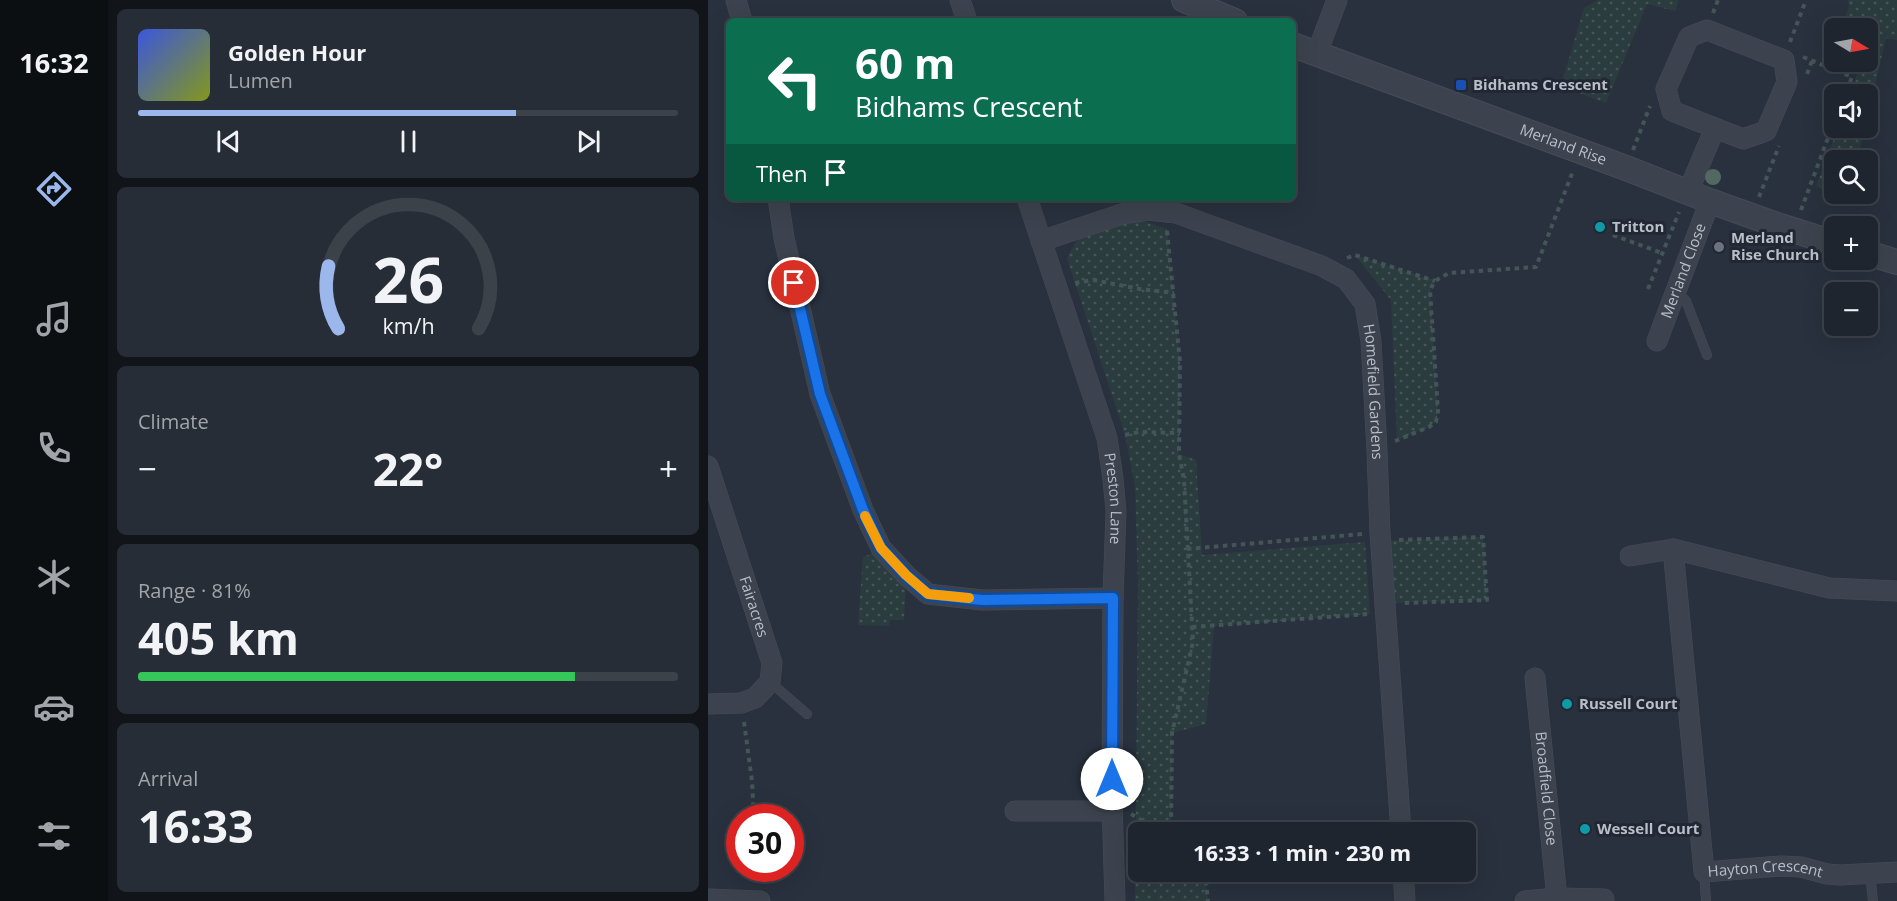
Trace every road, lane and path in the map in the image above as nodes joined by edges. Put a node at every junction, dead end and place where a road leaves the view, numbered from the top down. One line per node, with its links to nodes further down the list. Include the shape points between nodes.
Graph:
1 (736, 0): 6 (street)
2 (960, 0): 7 (street)
3 (1184, 0): 8 (street)
4 (1337, 0): 10 (street)
5 (1806, 0): 11 (path)
6 (741, 18)
7 (966, 18)
8 (1228, 18)
9 (1296, 46): 10 (street, Merland Rise)
10 (1317, 53): 16 (street, Merland Rise)
11 (1785, 56): 12 (path, via 1852,77); 14 (street, via 1787,82 1766,131 1743,139); 14 (street, via 1707,30 1689,37 1666,89 1672,111)
12 (1849, 84)
13 (1652, 101): 17 (path)
14 (1715, 128): 18 (street, Merland Close)
15 (1828, 138): 22 (path)
16 (1581, 151): 17 (street, Merland Rise); 30 (path, via 1536,267 1449,273)
17 (1626, 168): 18 (street, Merland Rise)
18 (1699, 196): 22 (street, Merland Rise); 26 (path); 33 (street, Merland Close)
19 (778, 201): 46 (street, via 820,394 881,548 928,594 982,600)
20 (1028, 201): 25 (street, Preston Lane)
21 (1167, 212): 25 (street, Homefield Gardens, via 1122,213); 29 (street, Homefield Gardens); 34 (path)
22 (1794, 230): 24 (street, Merland Rise)
23 (1613, 235): 26 (path)
24 (1824, 240)
25 (1041, 241): 31 (street, Preston Lane)
26 (1662, 253): 32 (path)
27 (1878, 256): 28 (street)
28 (1897, 262)
29 (1322, 266): 30 (path, via 1355,255); 39 (street, Homefield Gardens, via 1346,279 1365,304 1371,340)
30 (1435, 281): 39 (path, via 1430,290 1436,422)
31 (1056, 287): 34 (path, via 1093,280); 38 (street, Preston Lane)
32 (1648, 290)
33 (1676, 291): 35 (street, Merland Close); 36 (lane, via 1686,301)
34 (1174, 293): 37 (path, via 1180,362)
35 (1657, 341)
36 (1707, 355)
37 (1180, 433): 38 (path, via 1139,432); 42 (path)
38 (1107, 438): 46 (street, Preston Lane, via 1116,511)
39 (1377, 451): 41 (street, Homefield Gardens)
40 (708, 466): 50 (street, Fairacres, via 772,663)
41 (1380, 537): 42 (path); 47 (street, Homefield Gardens); 47 (path, via 1483,537 1487,600)
42 (1187, 549): 48 (path)
43 (1673, 549): 44 (street); 45 (street, via 1829,588); 60 (street, Hayton Crescent)
44 (1630, 556)
45 (1897, 591)
46 (1113, 598): 55 (street, Preston Lane)
47 (1386, 608): 48 (path); 59 (street, Homefield Gardens)
48 (1192, 627): 58 (path, via 1193,642 1172,733)
49 (1535, 678): 65 (street, Broadfield Close)
50 (770, 682): 51 (street, via 755,698); 53 (lane)
51 (741, 703): 52 (street); 54 (path)
52 (708, 704)
53 (807, 714)
54 (753, 804)
55 (1112, 806): 56 (street); 57 (path); 69 (street, Preston Lane)
56 (1015, 811)
57 (1142, 822)
58 (1171, 822)
59 (1400, 822)
60 (1704, 872): 62 (street, Hayton Crescent, via 1781,866 1827,874); 73 (lane)
61 (1897, 872): 62 (street, Hayton Crescent)
62 (1870, 873): 74 (lane)
63 (1206, 882): 70 (path)
64 (1404, 882): 71 (street)
65 (1557, 898): 67 (street); 72 (street)
66 (708, 899): 68 (street)
67 (1604, 899)
68 (760, 901)
69 (1114, 901)
70 (1208, 901)
71 (1405, 901)
72 (1525, 901)
73 (1706, 901)
74 (1873, 901)

